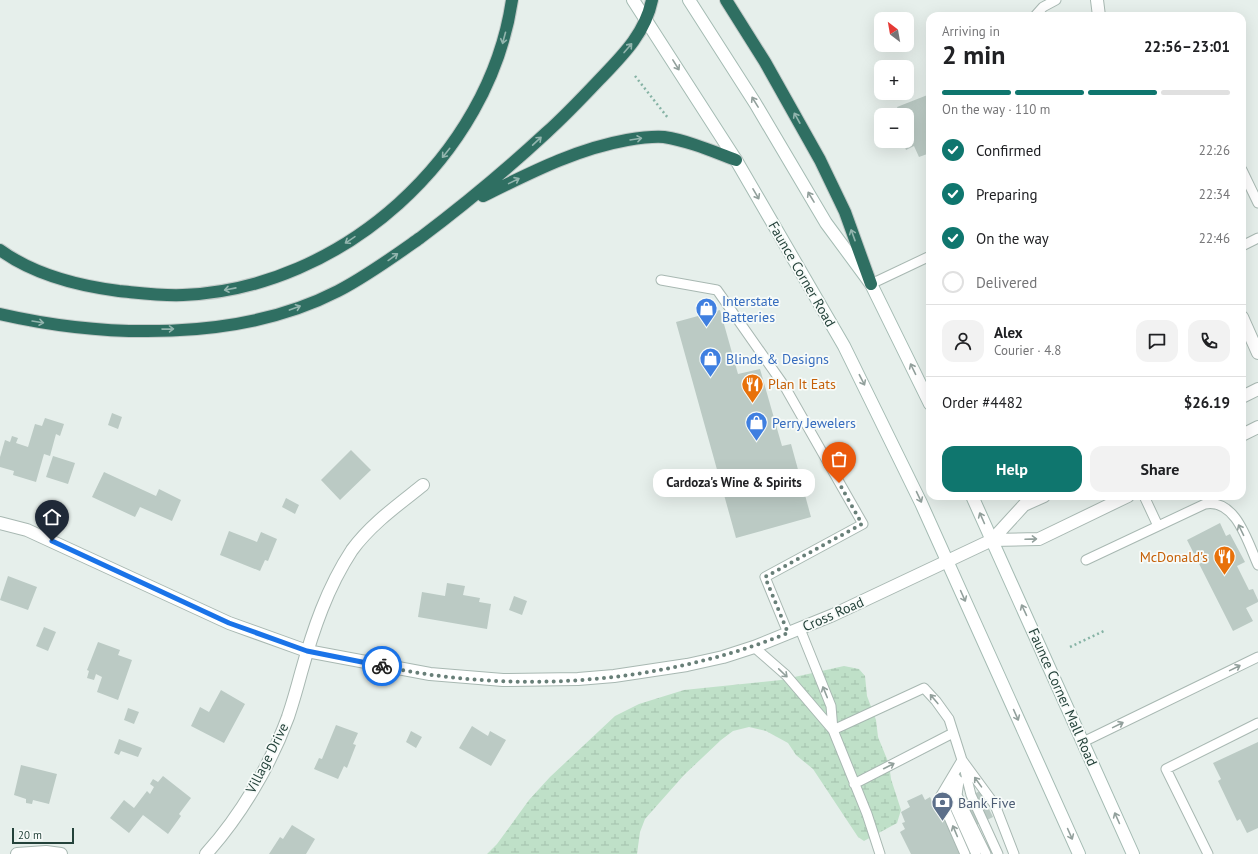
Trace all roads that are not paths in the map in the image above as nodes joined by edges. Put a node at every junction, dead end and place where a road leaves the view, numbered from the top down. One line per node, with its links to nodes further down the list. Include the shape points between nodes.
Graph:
1 (512, 0): 17 (highway, one-way to 17, via 506,32 491,77 479,103 446,153 405,198 382,217 336,249 312,262 232,288 183,295 102,288 29,266)
2 (633, 0): 10 (street, Faunce Corner Road)
3 (652, 0): 10 (highway)
4 (689, 0): 20 (street, one-way to 4, via 826,222 755,103)
5 (726, 0): 20 (highway, one-way to 5, via 845,212 820,160 765,62)
6 (1056, 0): 8 (lane)
7 (1097, 0): 9 (street)
8 (1039, 12)
9 (1098, 12)
10 (647, 20): 11 (street, Faunce Corner Road, one-way to 11); 14 (highway, one-way to 10, via 560,120 630,47)
11 (736, 160): 14 (highway, one-way to 11, via 574,154 640,138 681,140); 38 (street, Faunce Corner Road, one-way to 38, via 844,346)
12 (1246, 178): 13 (lane)
13 (1258, 203)
14 (466, 204): 21 (highway, one-way to 14, via 94,329 171,330 245,322 281,313 336,292 387,262)
15 (1258, 238): 16 (lane)
16 (1246, 244)
17 (0, 250)
18 (926, 258): 20 (lane)
19 (661, 280): 41 (lane, via 717,290 785,387 862,524 765,577)
20 (871, 284): 25 (street, one-way to 20)
21 (0, 314)
22 (1246, 326): 23 (street)
23 (1258, 353)
24 (1258, 389): 26 (street)
25 (926, 395)
26 (1246, 395)
27 (1258, 427): 28 (street)
28 (1246, 433)
29 (423, 485): 43 (street, Village Drive, via 385,515 353,550 330,589)
30 (974, 500): 36 (street, one-way to 30)
31 (1035, 500): 36 (street, via 1024,505)
32 (1120, 500): 36 (street, one-way to 32, via 1039,538)
33 (1146, 500): 35 (lane)
34 (0, 523): 43 (street, Cross Road, via 27,530 229,623)
35 (1158, 526): 37 (lane); 39 (lane, one-way to 35, via 1236,518 1220,504 1205,504)
36 (992, 540): 38 (street, Cross Road); 48 (street, Faunce Corner Mall Road, one-way to 36)
37 (1086, 560)
38 (948, 561): 40 (street, Cross Road); 60 (street, one-way to 60)
39 (1258, 565)
40 (800, 629): 41 (street, Cross Road); 46 (lane, one-way to 40, via 830,706)
41 (788, 633): 42 (street, Cross Road)
42 (754, 647): 43 (street, Cross Road, via 723,657 658,669 585,678 540,680 503,680 430,674); 46 (lane, one-way to 46, via 787,676)
43 (307, 651): 53 (street, Village Drive, via 288,716 265,768 231,822)
44 (1258, 657): 48 (lane, one-way to 44)
45 (1258, 723): 62 (lane, via 1166,768)
46 (833, 730): 47 (lane, one-way to 46, via 949,719 924,688); 50 (lane)
47 (953, 733): 49 (lane); 50 (lane, one-way to 47)
48 (1083, 742): 61 (street, Faunce Corner Mall Road, one-way to 48)
49 (962, 760): 55 (lane, one-way to 49, via 940,797); 56 (lane, via 950,796); 57 (lane, via 957,795); 58 (lane, via 971,795); 59 (lane, one-way to 49, via 995,805)
50 (854, 784): 54 (lane)
51 (17, 854): 52 (street)
52 (61, 854)
53 (206, 854)
54 (880, 854)
55 (965, 854)
56 (976, 854)
57 (986, 854)
58 (998, 854)
59 (1014, 854)
60 (1079, 854)
61 (1133, 854)
62 (1208, 854)

